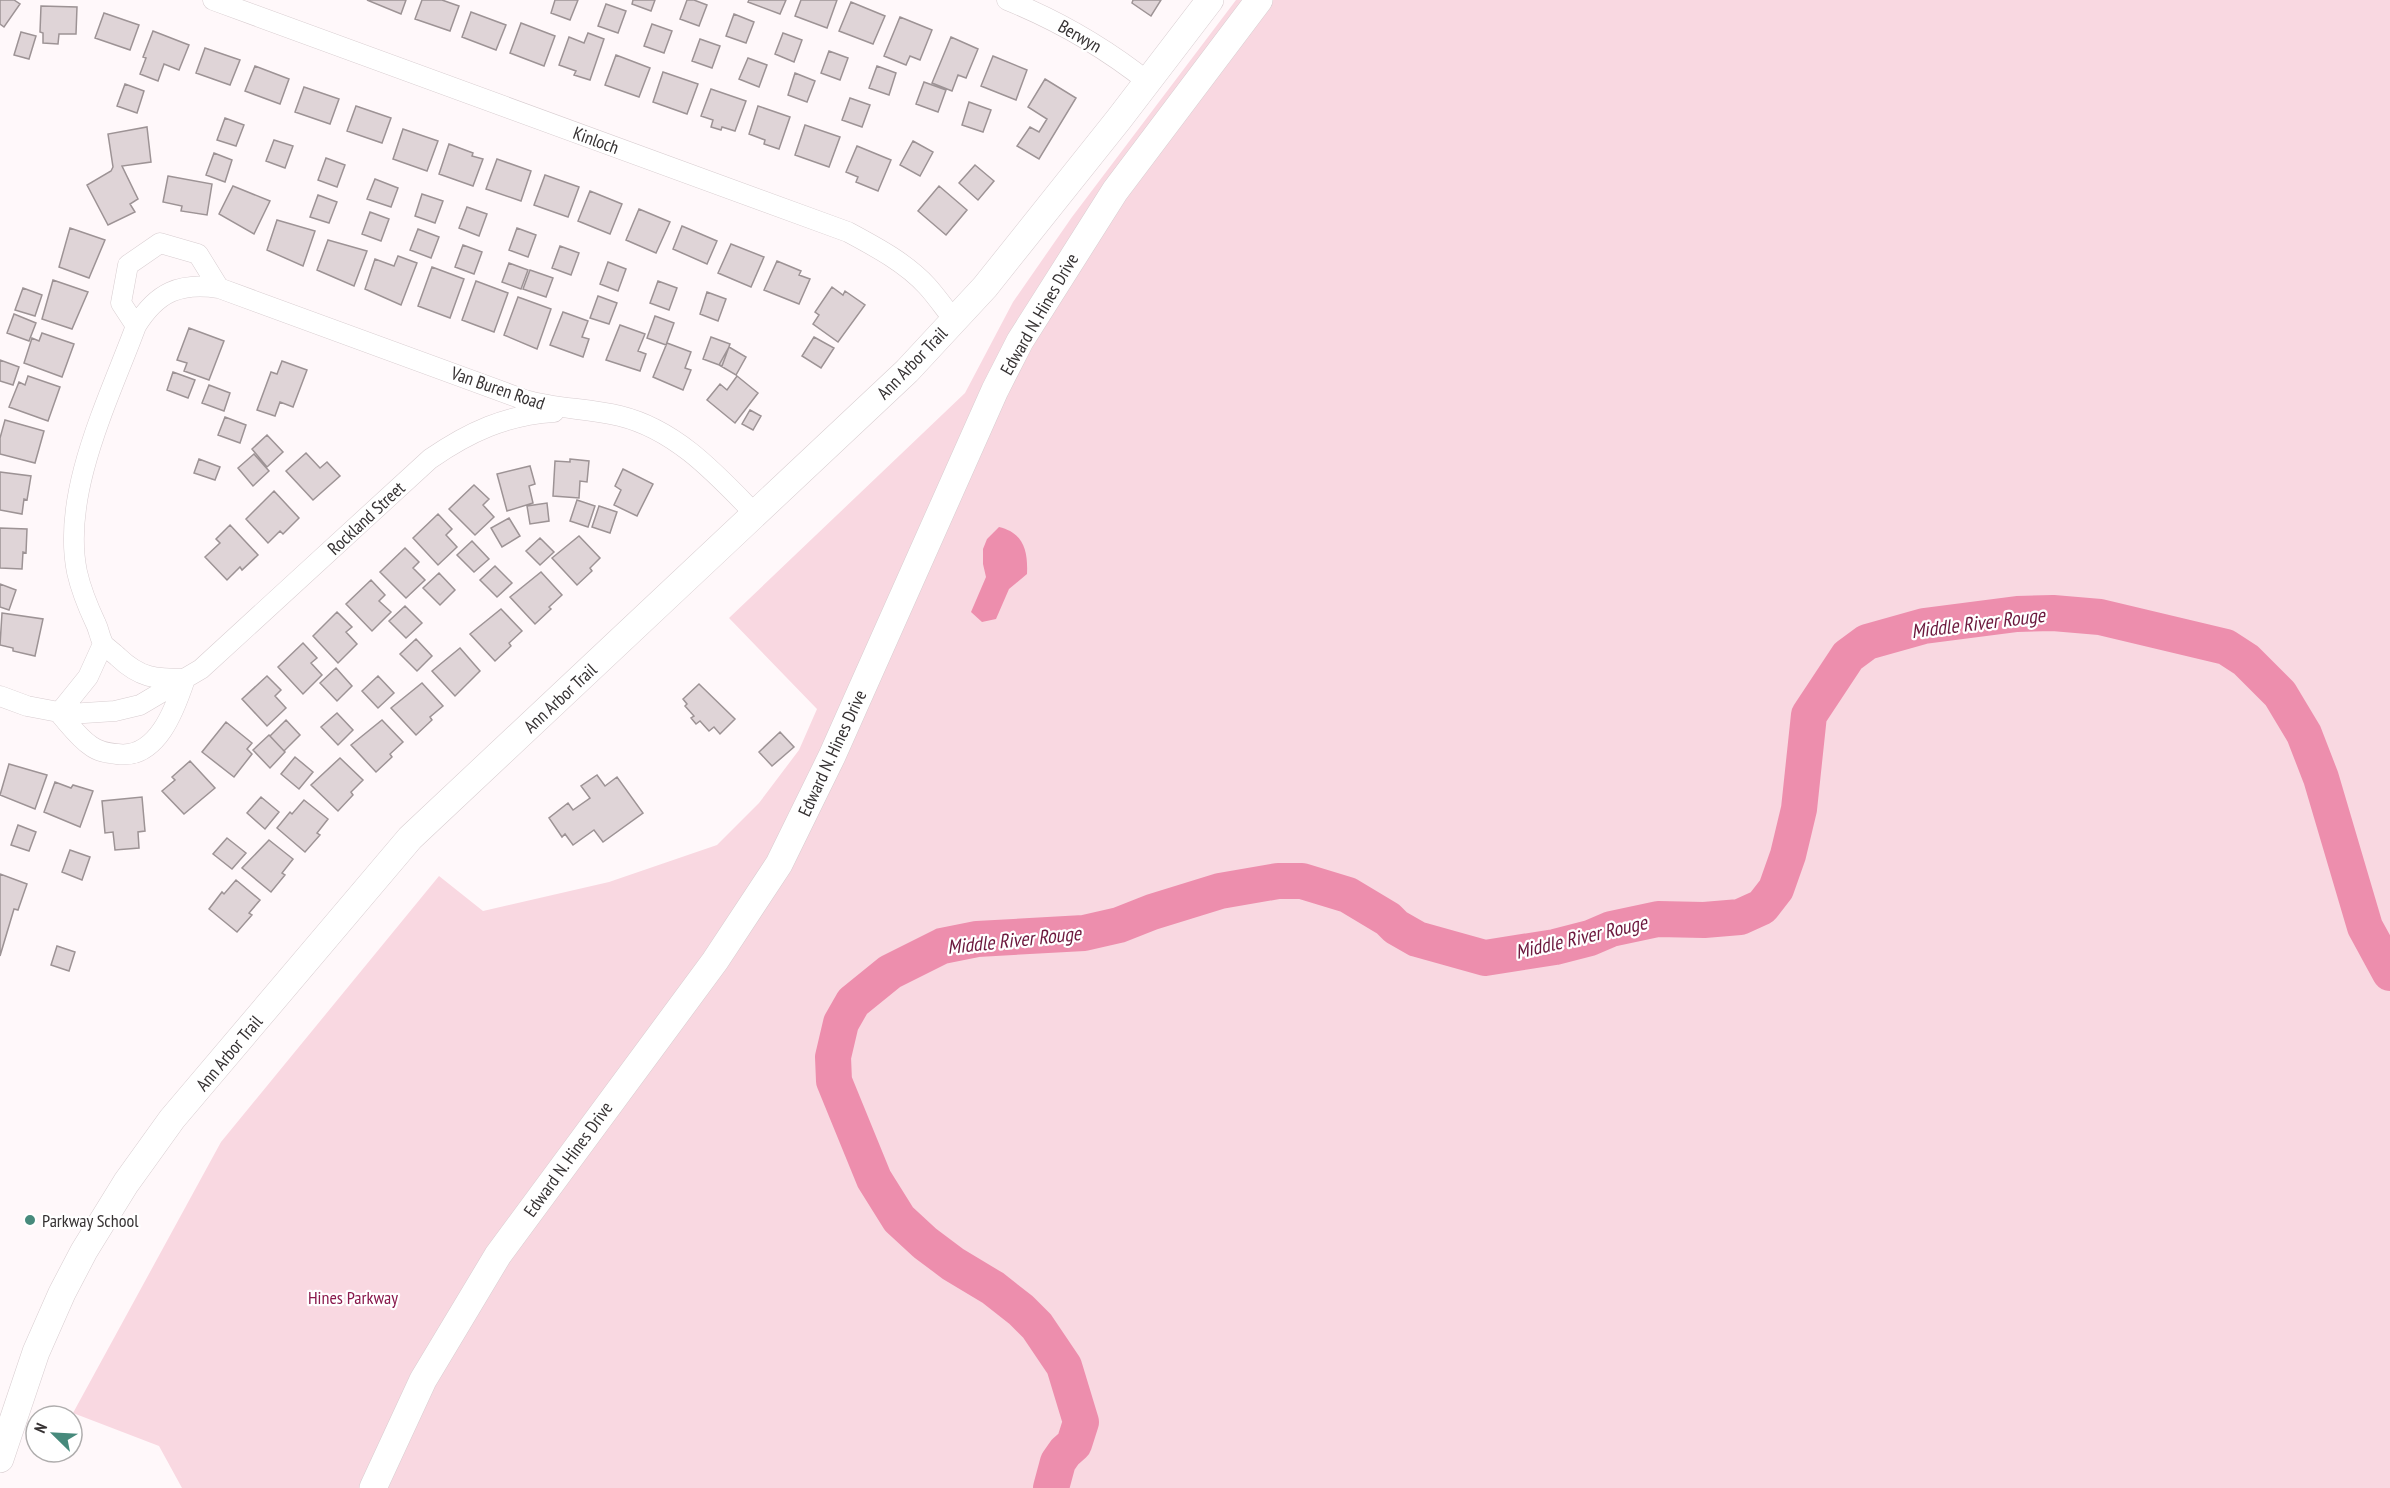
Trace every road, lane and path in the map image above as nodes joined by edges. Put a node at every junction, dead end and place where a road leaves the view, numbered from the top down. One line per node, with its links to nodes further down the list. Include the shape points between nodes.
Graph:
1 (213, 0): 7 (street, Kinloch, via 848,232 907,269 926,285)
2 (1006, 0): 5 (street, Berwyn, via 1074,30)
3 (1210, 0): 5 (street, Ann Arbor Trail)
4 (1259, 0): 16 (street, Edward N. Hines Drive, via 1115,191 1020,341 779,864 715,961 498,1255 423,1380)
5 (1148, 82): 7 (street, Ann Arbor Trail)
6 (219, 288): 8 (street, Van Buren Road, via 186,286 170,292 156,300); 8 (street, via 198,254 160,243 128,265 121,303); 9 (street, Van Buren Road, via 525,399)
7 (954, 320): 10 (street, Ann Arbor Trail, via 907,371)
8 (136, 326): 11 (street, Van Buren Road, via 85,463 75,517 77,572)
9 (575, 410): 10 (street, Van Buren Road, via 622,417 672,438 699,458); 12 (street, Rockland Street, via 497,422 430,459 201,669)
10 (756, 514): 15 (street, Ann Arbor Trail, via 410,838 172,1119 126,1184 62,1293 36,1352)
11 (104, 644): 12 (street, via 143,675); 14 (street, via 88,677)
12 (185, 679): 14 (street, Rockland Street, via 140,705 89,714); 14 (street, via 176,704 152,743 127,756 104,753 91,746)
13 (0, 696): 14 (street, Rockland Street)
14 (59, 713)
15 (0, 1459)
16 (373, 1488)

